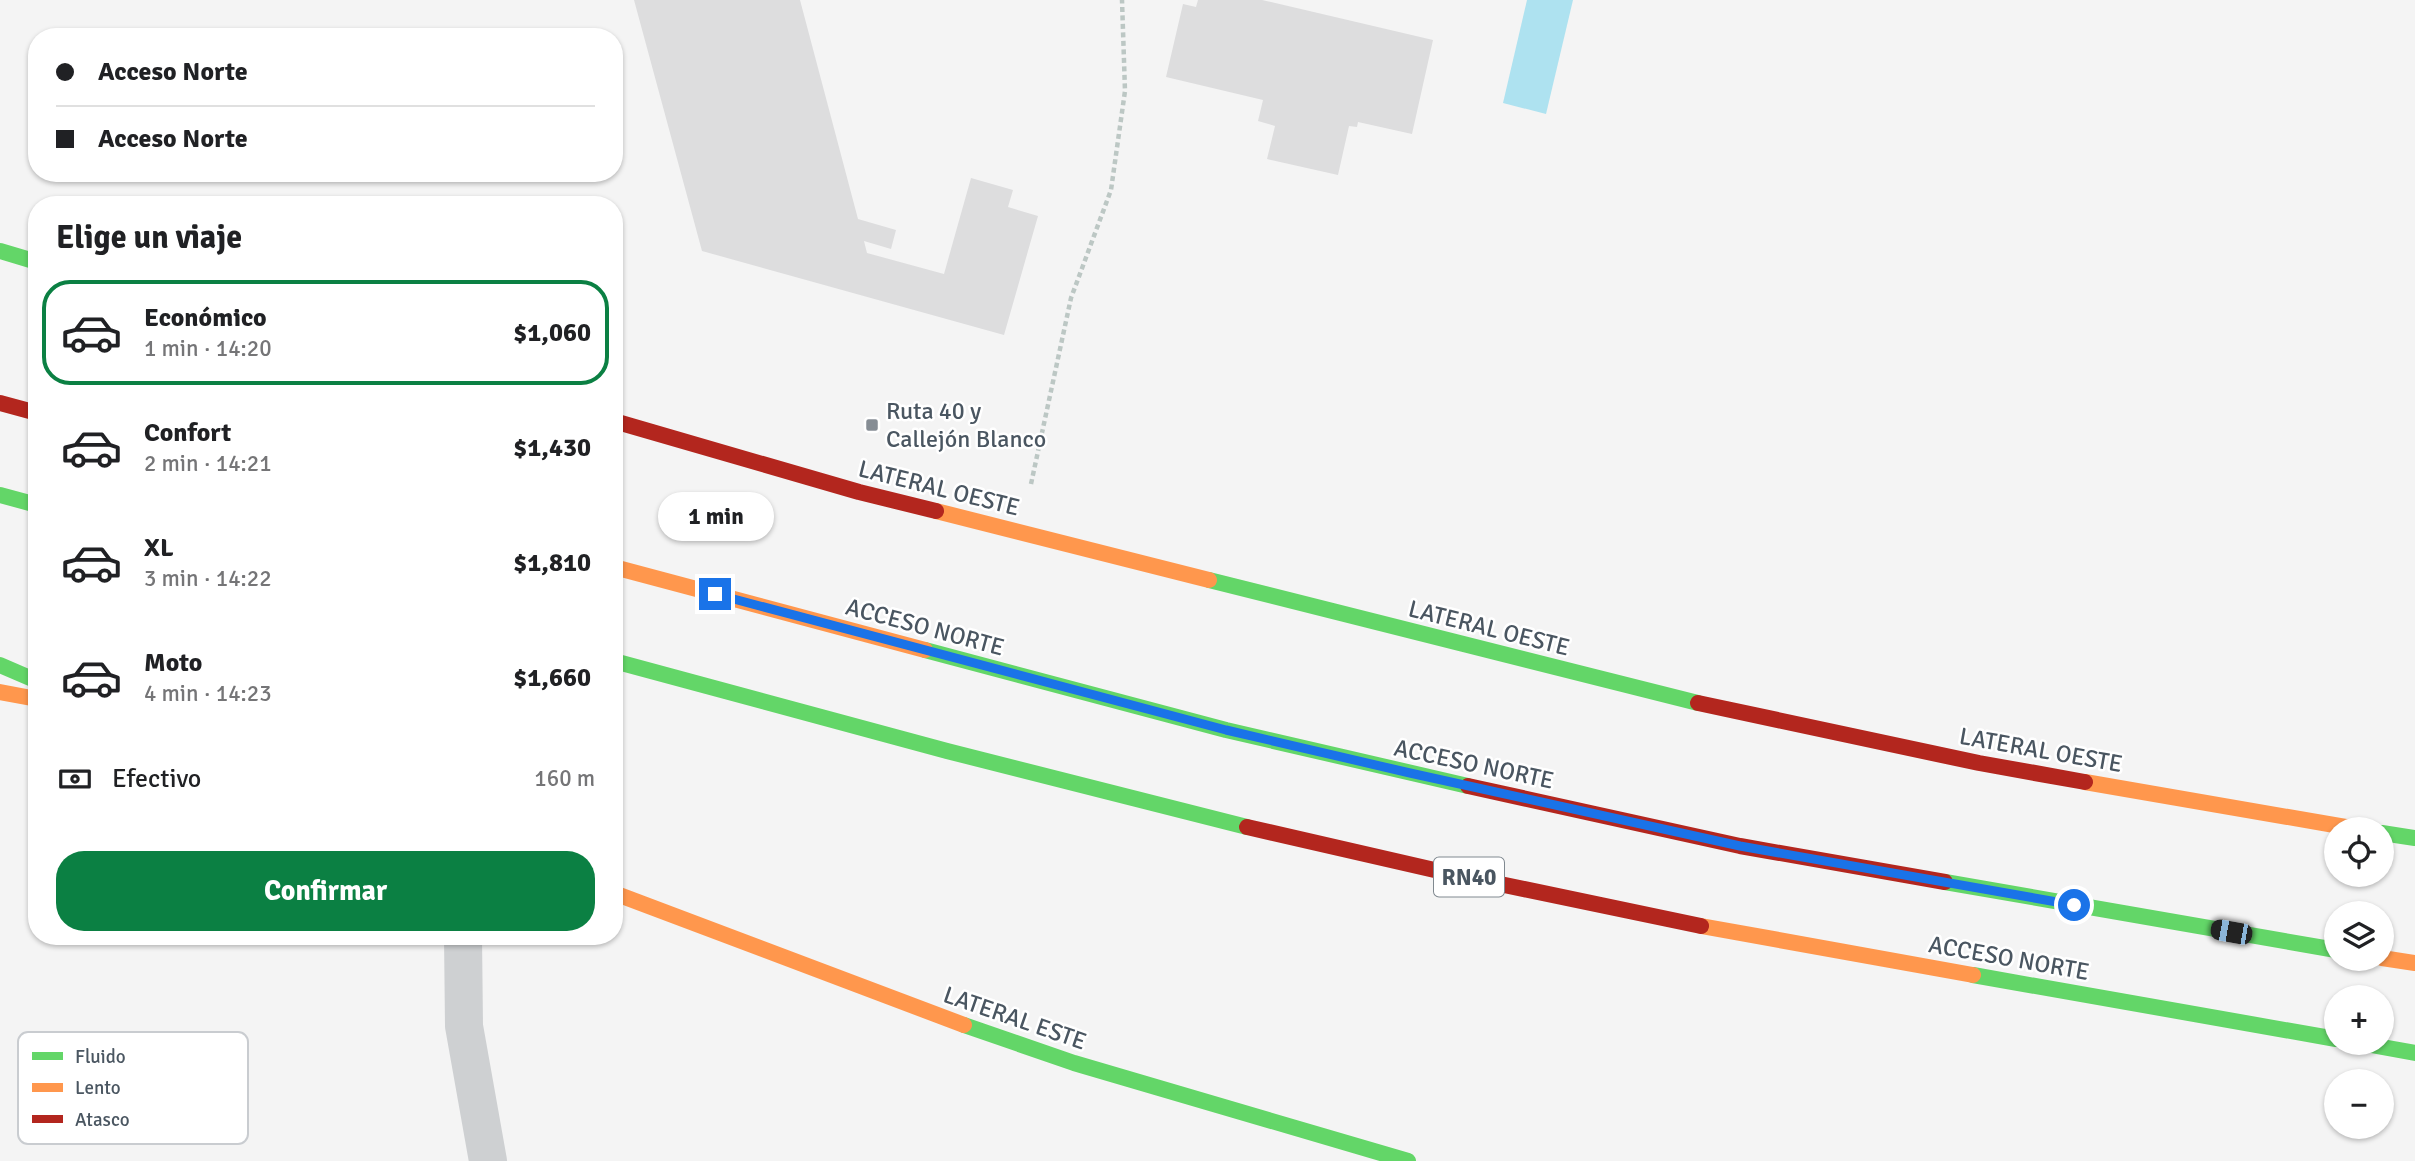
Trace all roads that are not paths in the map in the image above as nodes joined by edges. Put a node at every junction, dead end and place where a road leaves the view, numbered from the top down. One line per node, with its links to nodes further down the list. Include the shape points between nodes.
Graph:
1 (0, 251): 2 (main road)
2 (28, 259)
3 (0, 403): 4 (main road)
4 (28, 411)
5 (623, 425): 14 (main road, LATERAL OESTE, via 859,492 1667,696 1979,763)
6 (0, 495): 7 (main road)
7 (28, 503)
8 (623, 569): 19 (main road, ACCESO NORTE, via 1213,727 1410,773 1740,846)
9 (623, 663): 22 (main road, ACCESO NORTE / RN40, via 947,751 1452,874 1737,934)
10 (0, 665): 11 (main road)
11 (28, 677)
12 (0, 692): 13 (main road)
13 (28, 697)
14 (2324, 823)
15 (2394, 835): 16 (main road)
16 (2415, 838)
17 (623, 896): 26 (main road, LATERAL ESTE, via 1074,1063)
18 (463, 945): 25 (street, via 464,1026)
19 (2324, 948)
20 (2394, 960): 21 (main road)
21 (2415, 963)
22 (2324, 1037)
23 (2394, 1049): 24 (main road)
24 (2415, 1052)
25 (488, 1161)
26 (1408, 1161)

